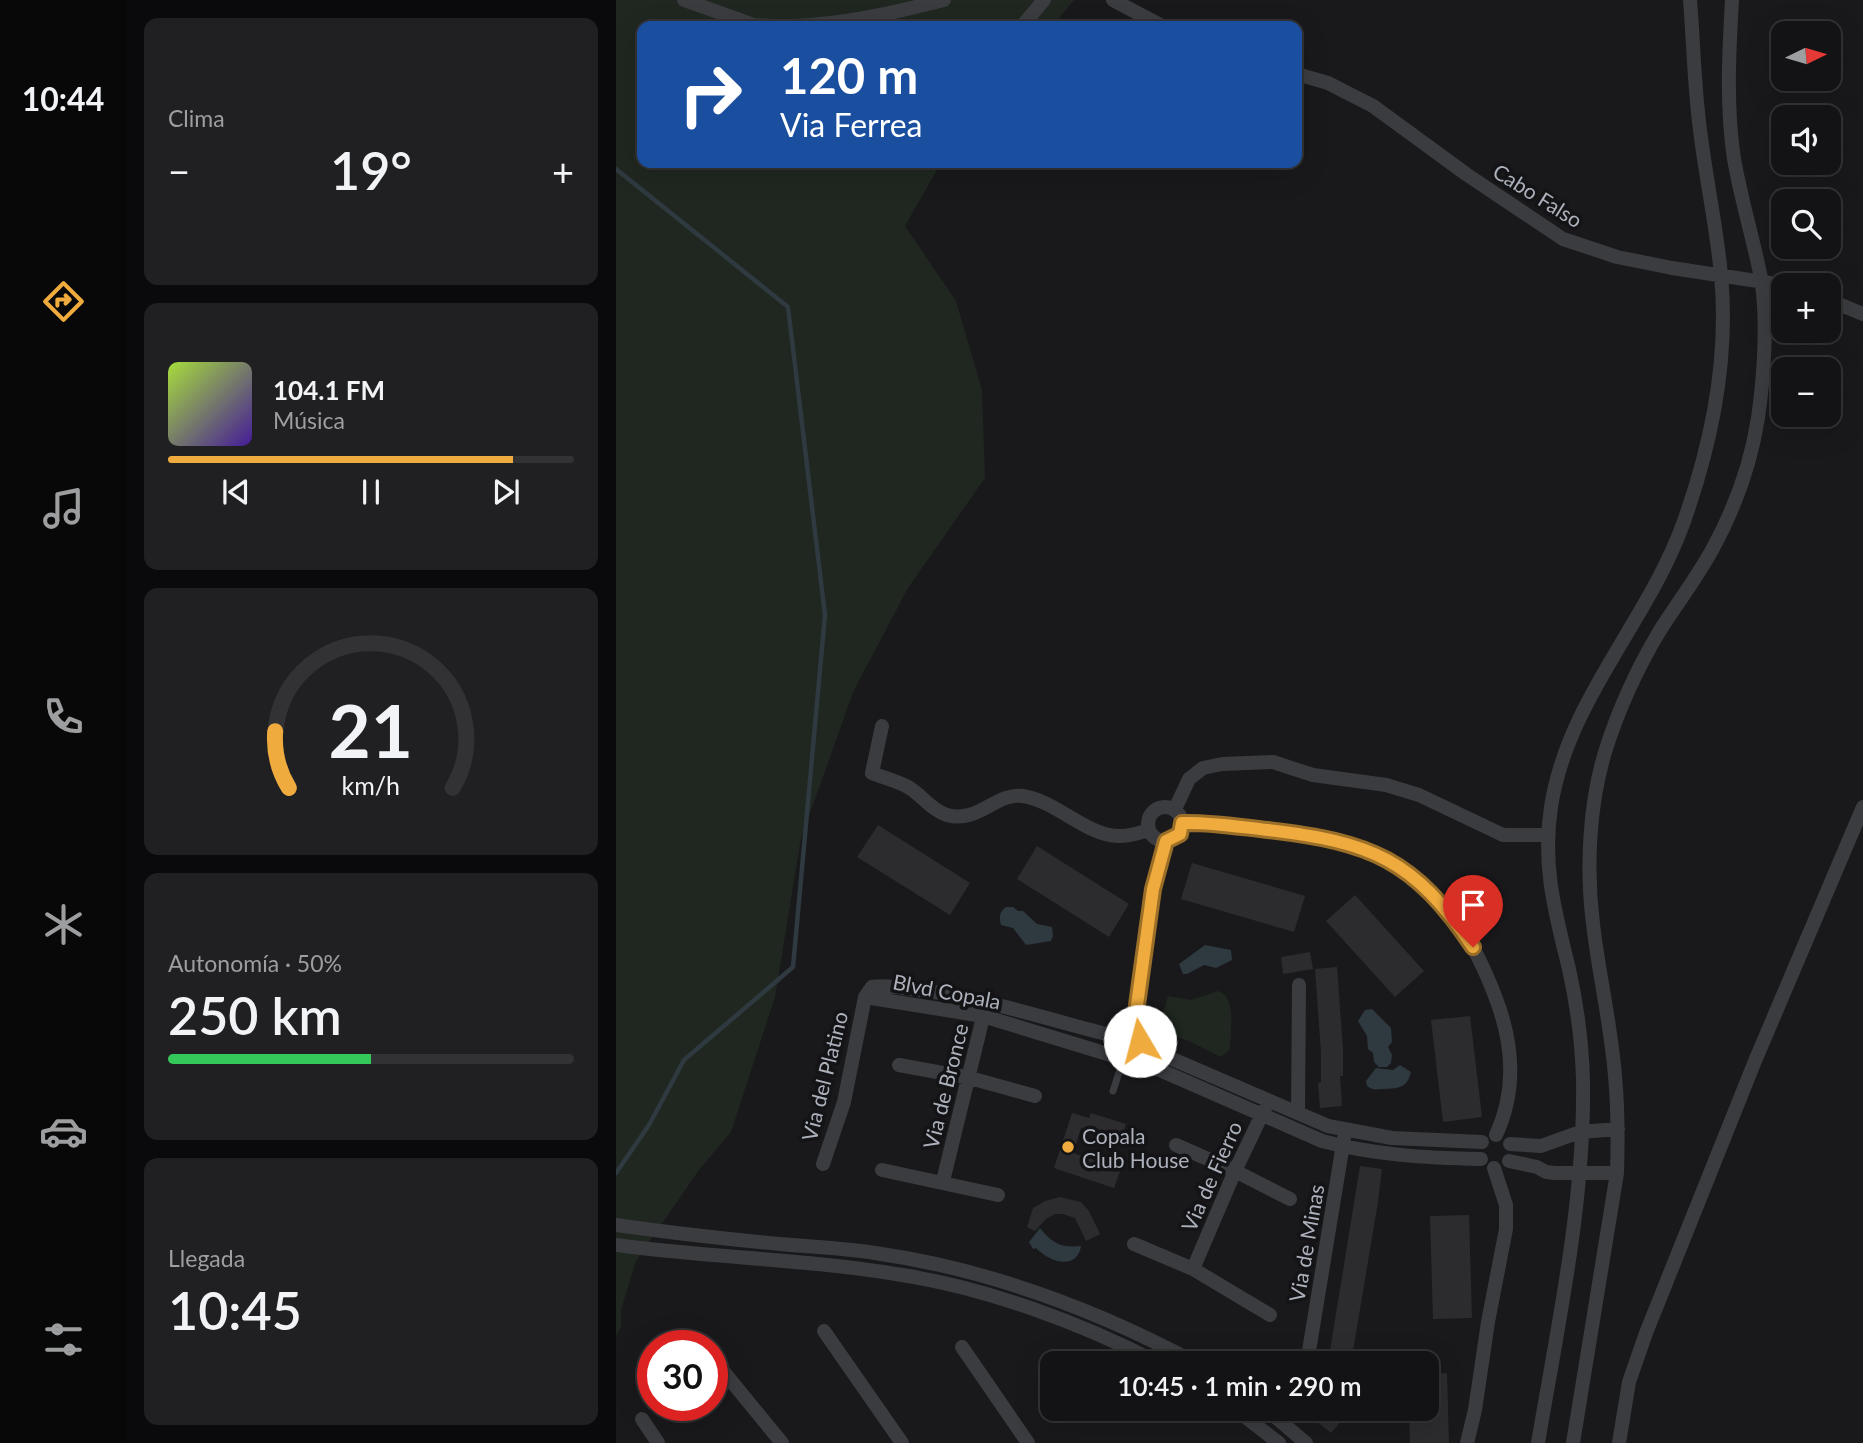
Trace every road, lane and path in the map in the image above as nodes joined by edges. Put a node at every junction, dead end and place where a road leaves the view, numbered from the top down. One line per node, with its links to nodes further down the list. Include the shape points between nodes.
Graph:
1 (684, 0): 7 (street)
2 (944, 0): 8 (street)
3 (1044, 0): 9 (street)
4 (1113, 0): 10 (street)
5 (1690, 0): 12 (street, via 1698,110)
6 (1732, 0): 13 (street, via 1729,57 1734,158)
7 (743, 21)
8 (857, 21)
9 (1026, 21)
10 (1153, 21)
11 (1302, 75): 12 (street, Cabo Falso, via 1373,106 1563,239 1617,257)
12 (1721, 274): 13 (street, Cabo Falso); 22 (street, via 1721,342 1700,470 1662,573 1574,727 1555,782)
13 (1761, 281): 14 (street, Cabo Falso); 36 (street, via 1764,331 1758,419 1734,503 1713,548 1637,672 1605,751 1597,792 1590,882)
14 (1771, 283)
15 (1841, 305): 16 (street)
16 (1863, 314)
17 (882, 726): 21 (street, via 872,773 909,788 950,816 981,812 1016,795 1037,799 1112,836)
18 (1863, 807): 78 (street, via 1646,1333 1629,1382)
19 (1175, 809): 20 (street); 21 (street, via 1164,806 1154,810 1148,819); 22 (street, via 1189,779 1203,768 1273,762 1313,775 1386,785 1419,795 1503,835)
20 (1182, 823): 23 (street, via 1180,834); 39 (street, via 1217,823 1342,842 1385,858 1437,898 1482,965 1506,1029 1510,1090)
21 (1149, 830): 23 (street, via 1155,839)
22 (1547, 835): 38 (street, via 1550,889 1579,1030)
23 (1166, 841): 28 (street, via 1153,889)
24 (1299, 985): 34 (street)
25 (865, 997): 26 (street, Blvd Copala, via 877,986); 27 (street, Blvd Copala); 46 (street, Via del Platino, via 844,1102)
26 (986, 1000): 27 (street, Via de Bronce); 28 (street, Blvd Copala)
27 (983, 1016): 28 (street, Blvd Copala); 30 (street, Via de Bronce)
28 (1128, 1049): 31 (lane); 33 (street, Blvd Copala); 35 (street, Blvd Copala)
29 (899, 1065): 30 (street)
30 (970, 1078): 32 (street); 52 (street, Via de Bronce)
31 (1114, 1091)
32 (1035, 1096)
33 (1269, 1101): 34 (street, Blvd Copala); 35 (street, Via de Fierro)
34 (1298, 1113): 37 (street, Blvd Copala)
35 (1261, 1115): 43 (street, Blvd Copala); 49 (street, Via de Fierro)
36 (1618, 1129): 38 (street); 51 (street)
37 (1345, 1130): 40 (street, Blvd Copala, via 1392,1138); 43 (street, Via de Minas)
38 (1580, 1132): 41 (street, via 1541,1146); 50 (street)
39 (1496, 1135): 40 (street); 41 (street)
40 (1482, 1142): 44 (street)
41 (1510, 1144): 45 (street)
42 (1175, 1145): 49 (street)
43 (1343, 1147): 44 (street, Blvd Copala, via 1408,1157); 64 (street, Via de Minas)
44 (1481, 1158): 47 (street)
45 (1508, 1161): 47 (street); 50 (street, via 1546,1172)
46 (823, 1164)
47 (1494, 1168): 75 (street, via 1506,1205 1506,1229)
48 (883, 1170): 52 (street)
49 (1235, 1171): 54 (street); 58 (street, Via de Fierro)
50 (1579, 1172): 51 (street); 76 (street)
51 (1617, 1173): 77 (street)
52 (943, 1181): 53 (street)
53 (998, 1195)
54 (1290, 1199)
55 (616, 1225): 63 (street, via 840,1248 956,1269 1061,1303)
56 (1133, 1244): 58 (street)
57 (616, 1245): 62 (street, via 906,1275 998,1298)
58 (1193, 1269): 59 (street)
59 (1270, 1315)
60 (824, 1331): 71 (street)
61 (962, 1347): 72 (street)
62 (1132, 1351)
63 (1172, 1351)
64 (1309, 1351)
65 (728, 1376): 70 (street)
66 (643, 1421): 69 (street)
67 (1251, 1421): 73 (street)
68 (1280, 1421): 74 (street)
69 (658, 1443)
70 (782, 1443)
71 (902, 1443)
72 (1028, 1443)
73 (1279, 1443)
74 (1306, 1443)
75 (1467, 1443)
76 (1538, 1443)
77 (1573, 1443)
78 (1619, 1443)

